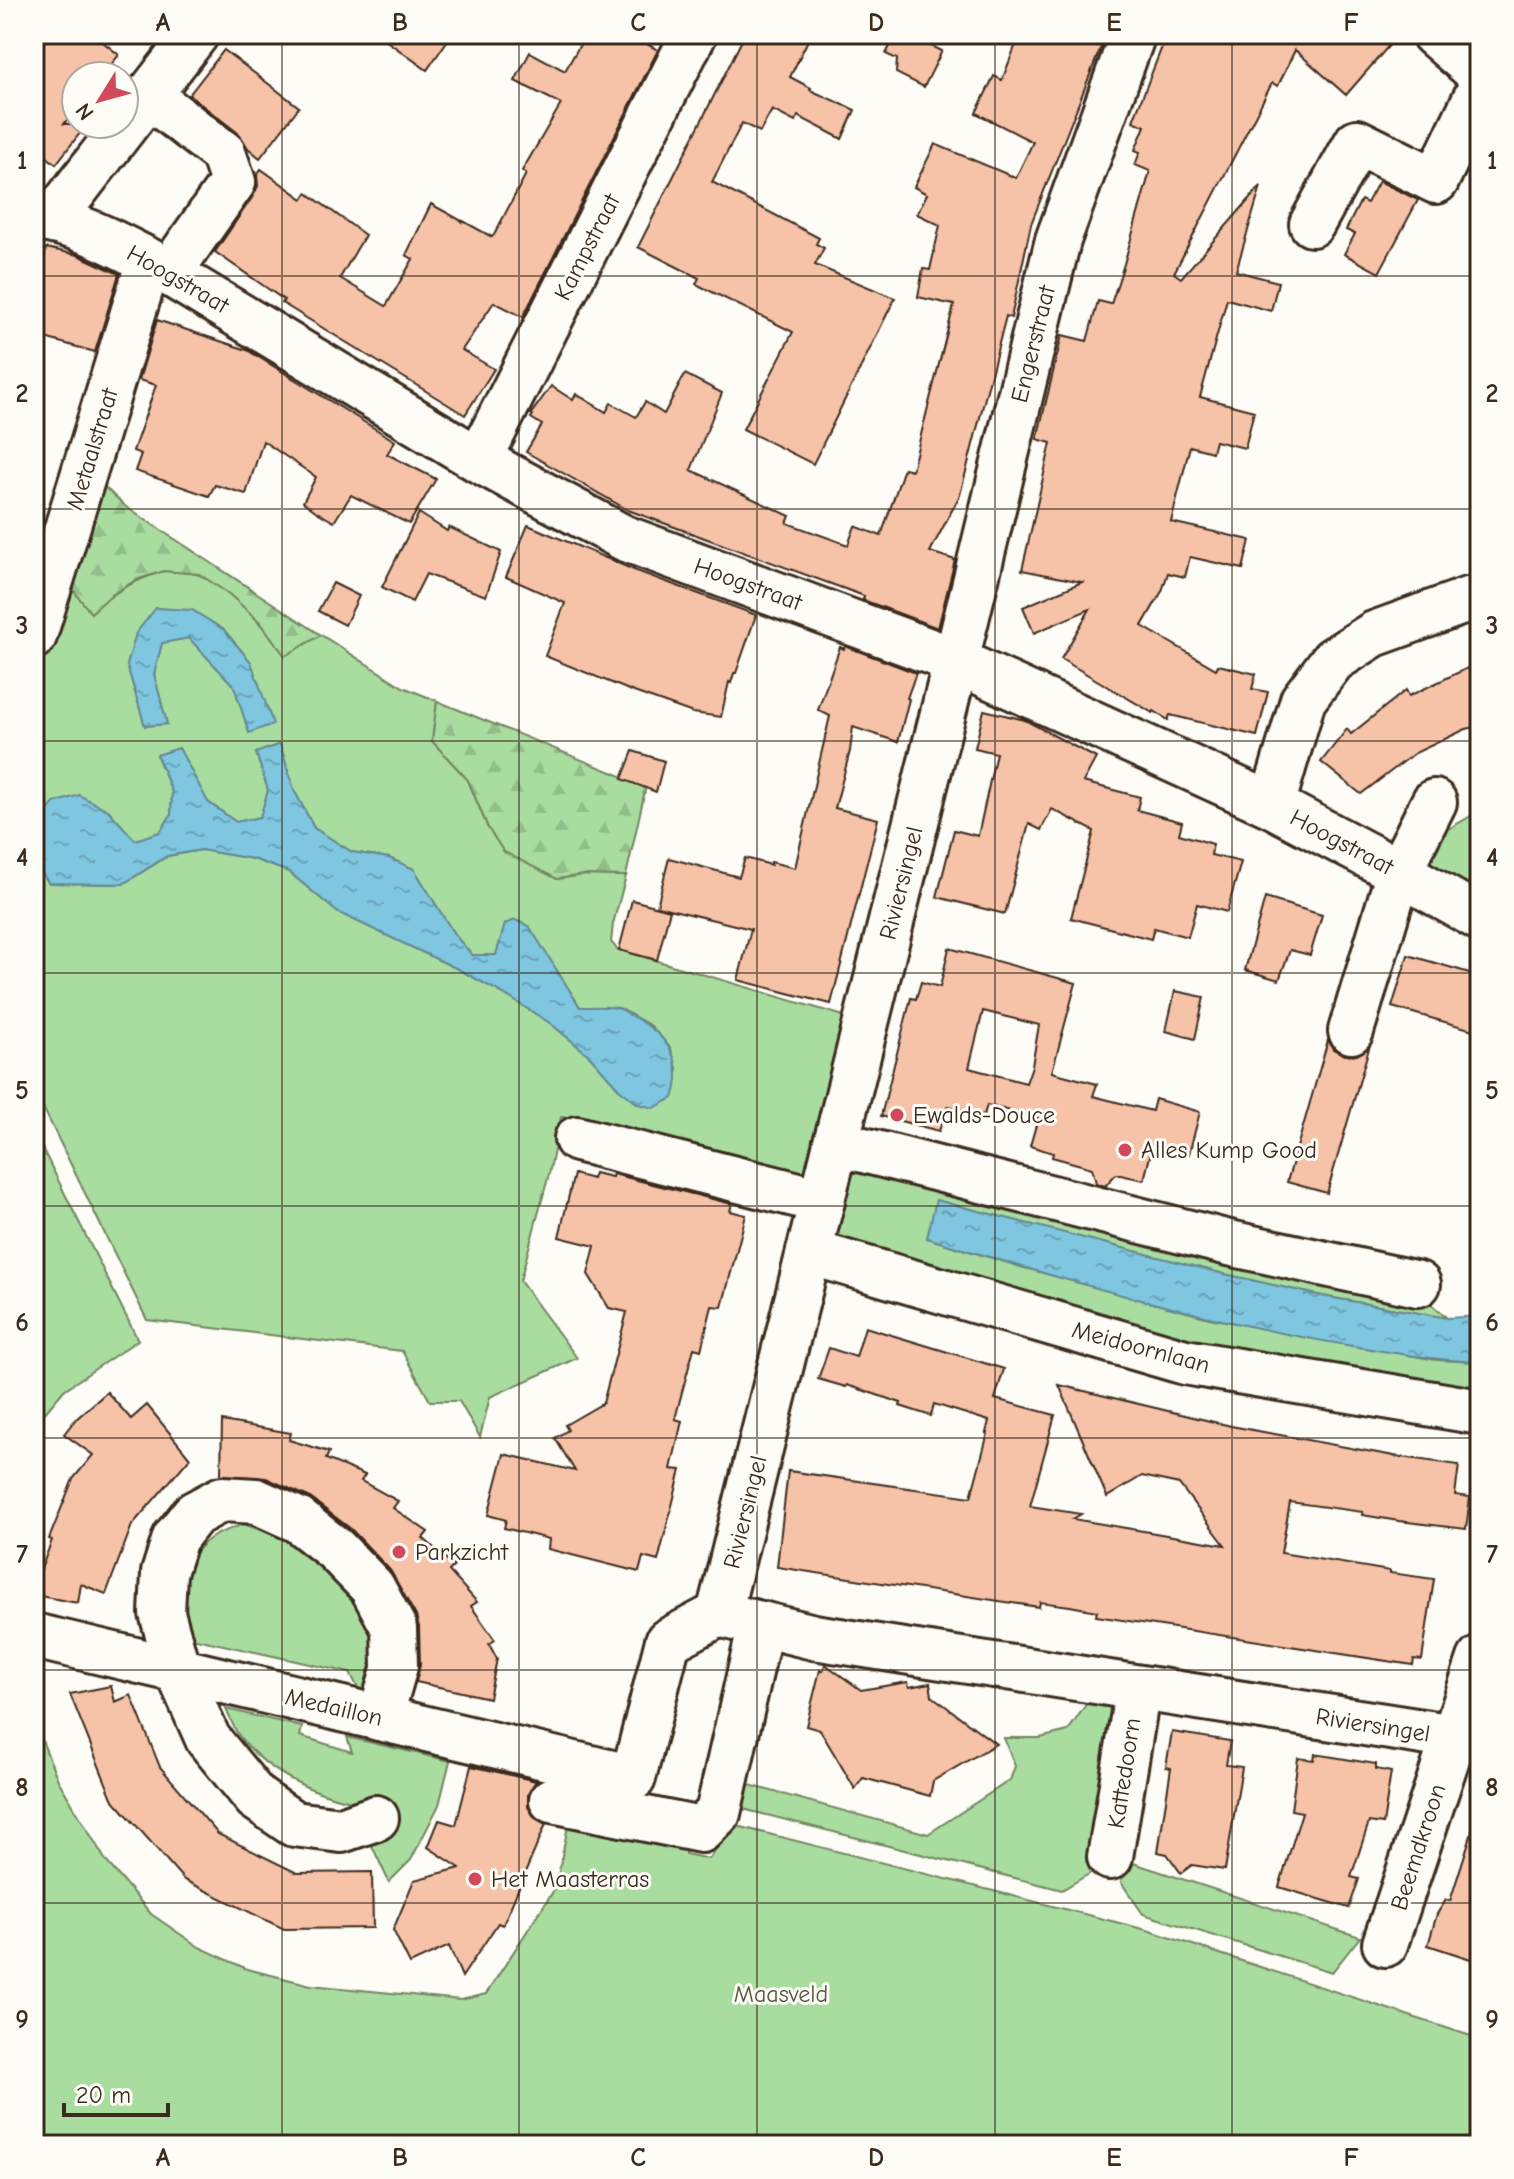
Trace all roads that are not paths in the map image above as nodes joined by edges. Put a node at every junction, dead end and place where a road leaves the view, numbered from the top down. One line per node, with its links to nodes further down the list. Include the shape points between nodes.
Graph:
1 (196, 34): 7 (street)
2 (694, 34): 11 (street, Kampstraat)
3 (1133, 34): 14 (street, Engerstraat, via 1058,240)
4 (1434, 34): 5 (street)
5 (1480, 74)
6 (1480, 89): 9 (street, via 1436,181 1357,142)
7 (148, 95): 8 (street); 10 (street, Metaalstraat, via 223,153 233,182)
8 (43, 219): 10 (street, Hoogstraat, via 101,235)
9 (1312, 224)
10 (159, 267): 11 (street, Hoogstraat); 13 (street, Metaalstraat)
11 (479, 460): 14 (street, Hoogstraat, via 624,538)
12 (1468, 600): 16 (street, via 1374,634 1333,660 1303,700)
13 (34, 636)
14 (956, 661): 16 (street, Hoogstraat); 21 (street, Riviersingel)
15 (1434, 802): 17 (street)
16 (1272, 805): 17 (street, Hoogstraat)
17 (1399, 872): 18 (street, Hoogstraat); 19 (street)
18 (1480, 918)
19 (1351, 1031)
20 (577, 1139): 22 (street)
21 (836, 1143): 22 (street, Riviersingel); 24 (street, via 1229,1243)
22 (822, 1201): 23 (street, Riviersingel)
23 (809, 1252): 25 (street, Meidoornlaan, via 1185,1362); 26 (street, Riviersingel)
24 (1418, 1284)
25 (1480, 1412)
26 (719, 1614): 27 (street, Riviersingel); 32 (street, Medaillon, via 668,1641 633,1778)
27 (761, 1624): 31 (street, Riviersingel); 34 (street, via 718,1813 701,1830)
28 (34, 1636): 30 (street, Medaillon)
29 (1480, 1659): 33 (street, Beemdkroon)
30 (178, 1671): 32 (street, Medaillon); 32 (street, via 162,1613 164,1573 175,1538 194,1514 222,1499 256,1501 298,1520 372,1587 394,1628 395,1666); 35 (street, via 208,1739 256,1798 294,1824 341,1830)
31 (1138, 1688): 33 (street, Riviersingel); 36 (street, Kattedoorn)
32 (380, 1718)
33 (1467, 1739): 37 (street, Beemdkroon)
34 (552, 1800)
35 (376, 1818)
36 (1110, 1857)
37 (1385, 1944)

